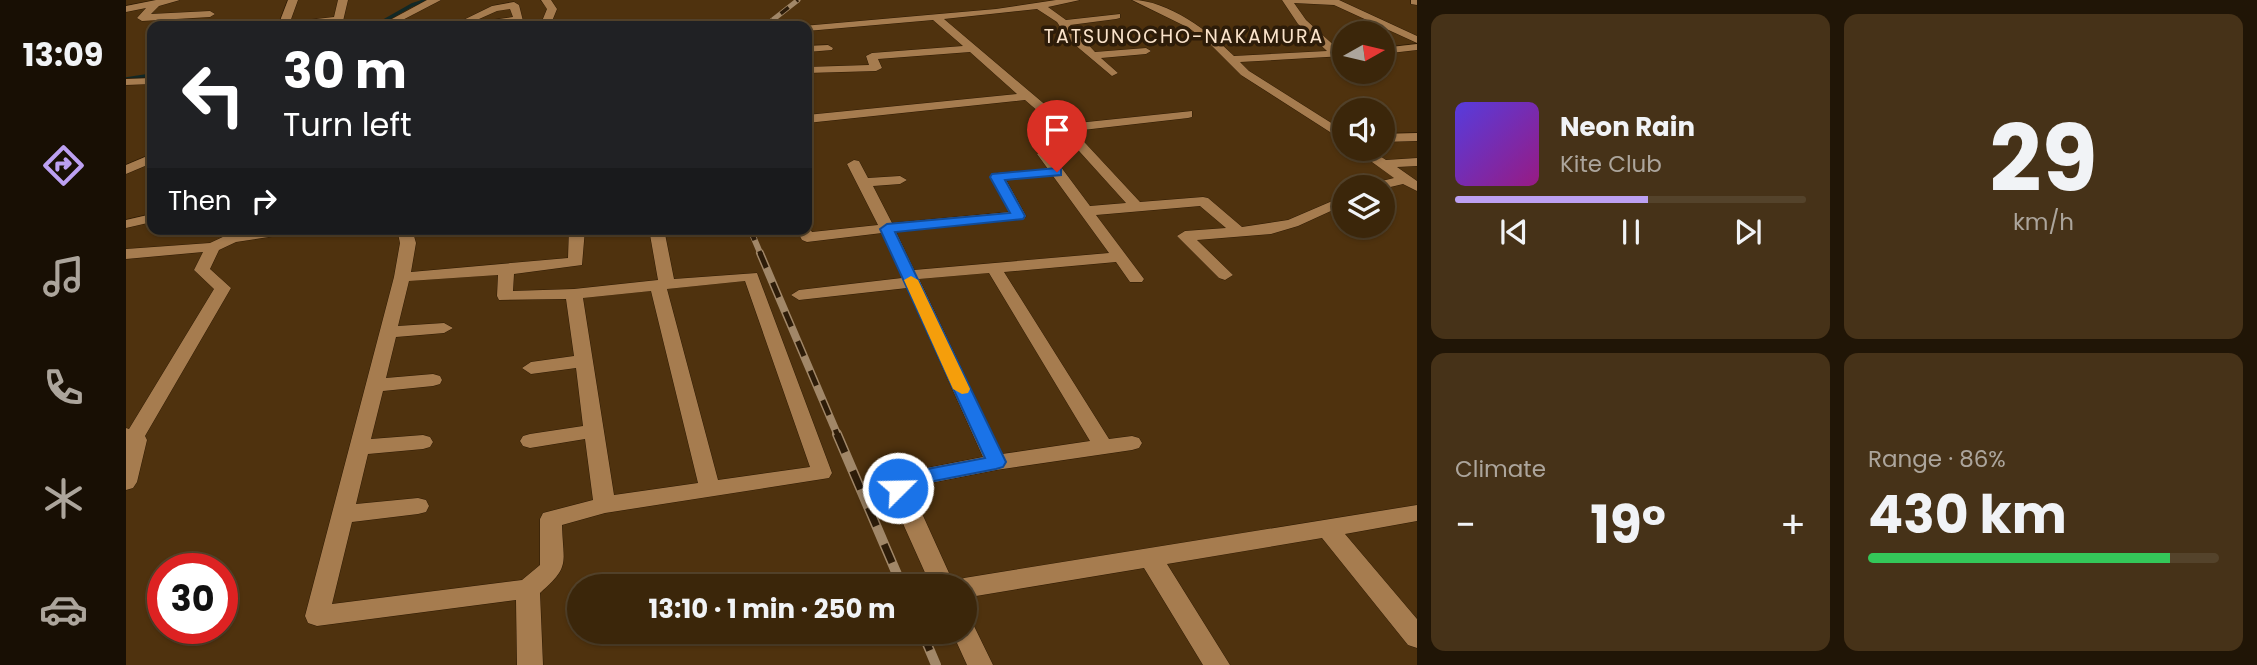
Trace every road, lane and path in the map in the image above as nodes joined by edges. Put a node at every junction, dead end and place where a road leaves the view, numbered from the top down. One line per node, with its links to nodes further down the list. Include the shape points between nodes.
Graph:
1 (175, 0): 11 (street)
2 (293, 0): 17 (street)
3 (343, 0): 18 (street, via 339,19)
4 (436, 0): 19 (street)
5 (546, 0): 22 (street, via 552,9)
6 (1075, 0): 12 (street)
7 (1137, 0): 34 (street, via 1193,26)
8 (1287, 0): 26 (street, via 1303,22)
9 (1293, 0): 10 (street)
10 (1341, 2): 25 (street)
11 (156, 4): 13 (street); 14 (street, via 142,18)
12 (1039, 6): 16 (street); 23 (street)
13 (126, 9)
14 (210, 14)
15 (1116, 16): 23 (street)
16 (936, 18): 24 (street); 29 (street)
17 (286, 21)
18 (323, 21)
19 (393, 21)
20 (467, 21): 21 (street, via 514,5 519,19)
21 (506, 21)
22 (547, 21)
23 (1063, 23): 33 (street)
24 (812, 28)
25 (1416, 41): 28 (street)
26 (1332, 46)
27 (828, 47): 30 (street)
28 (1395, 47)
29 (972, 48): 35 (street, via 872,56 876,68); 39 (street)
30 (812, 49)
31 (1146, 51): 33 (street)
32 (1332, 53): 34 (street)
33 (1092, 55): 36 (street)
34 (1232, 59): 43 (street, via 1245,73)
35 (812, 70)
36 (1112, 73)
37 (147, 81): 38 (street)
38 (126, 82)
39 (1028, 96): 41 (street); 42 (street)
40 (1188, 114): 42 (street)
41 (812, 118)
42 (1065, 128): 58 (street)
43 (1332, 129)
44 (1417, 136): 45 (street)
45 (1395, 137)
46 (1044, 154): 53 (street)
47 (147, 161): 52 (street)
48 (1379, 161): 51 (street)
49 (1417, 162): 51 (street)
50 (854, 164): 55 (street)
51 (1384, 164): 56 (street)
52 (128, 168)
53 (1057, 172): 59 (street); 62 (street, via 997,177 1018,216)
54 (900, 180): 55 (street)
55 (864, 183): 62 (street)
56 (1411, 183)
57 (1332, 205): 63 (street, via 1293,223)
58 (1137, 207): 59 (street); 63 (street, via 1203,201)
59 (1086, 211): 71 (street)
60 (147, 219): 61 (street)
61 (126, 224)
62 (887, 229): 68 (street); 76 (street)
63 (1239, 232): 74 (street, via 1185,236)
64 (246, 235): 69 (street)
65 (406, 235): 75 (street)
66 (577, 235): 73 (street, via 576,262)
67 (657, 235): 78 (street)
68 (806, 235)
69 (213, 247): 70 (street); 88 (street, via 202,270 223,288)
70 (126, 254)
71 (1120, 257): 72 (street); 77 (street)
72 (994, 268): 76 (street); 93 (street)
73 (506, 270): 75 (street); 79 (street, via 505,296)
74 (1225, 275)
75 (402, 277): 82 (street)
76 (910, 278): 80 (street); 94 (street)
77 (1136, 278)
78 (662, 285): 79 (street); 96 (street); 96 (street, via 751,276 822,473)
79 (574, 294): 83 (street)
80 (799, 295)
81 (444, 328): 82 (street)
82 (389, 332): 86 (street)
83 (584, 361): 84 (street); 87 (street)
84 (531, 368)
85 (433, 380): 86 (street)
86 (375, 385): 92 (street)
87 (594, 431): 89 (street); 97 (street)
88 (130, 437): 95 (street, via 136,440)
89 (530, 441)
90 (423, 442): 92 (street)
91 (1132, 443): 93 (street)
92 (360, 447): 100 (street)
93 (1104, 447): 94 (street)
94 (996, 462): 103 (street, via 903,480 898,488)
95 (126, 482)
96 (710, 489): 97 (street)
97 (605, 505): 105 (street, via 551,519 551,569)
98 (418, 506): 100 (street)
99 (1417, 513): 101 (street)
100 (343, 514): 105 (street, via 317,616)
101 (1327, 528): 102 (street); 106 (street)
102 (1150, 557): 104 (street); 110 (street)
103 (937, 574)
104 (977, 586)
105 (528, 589): 108 (street)
106 (1417, 637)
107 (970, 644): 109 (street)
108 (530, 665)
109 (980, 665)
110 (1217, 665)

